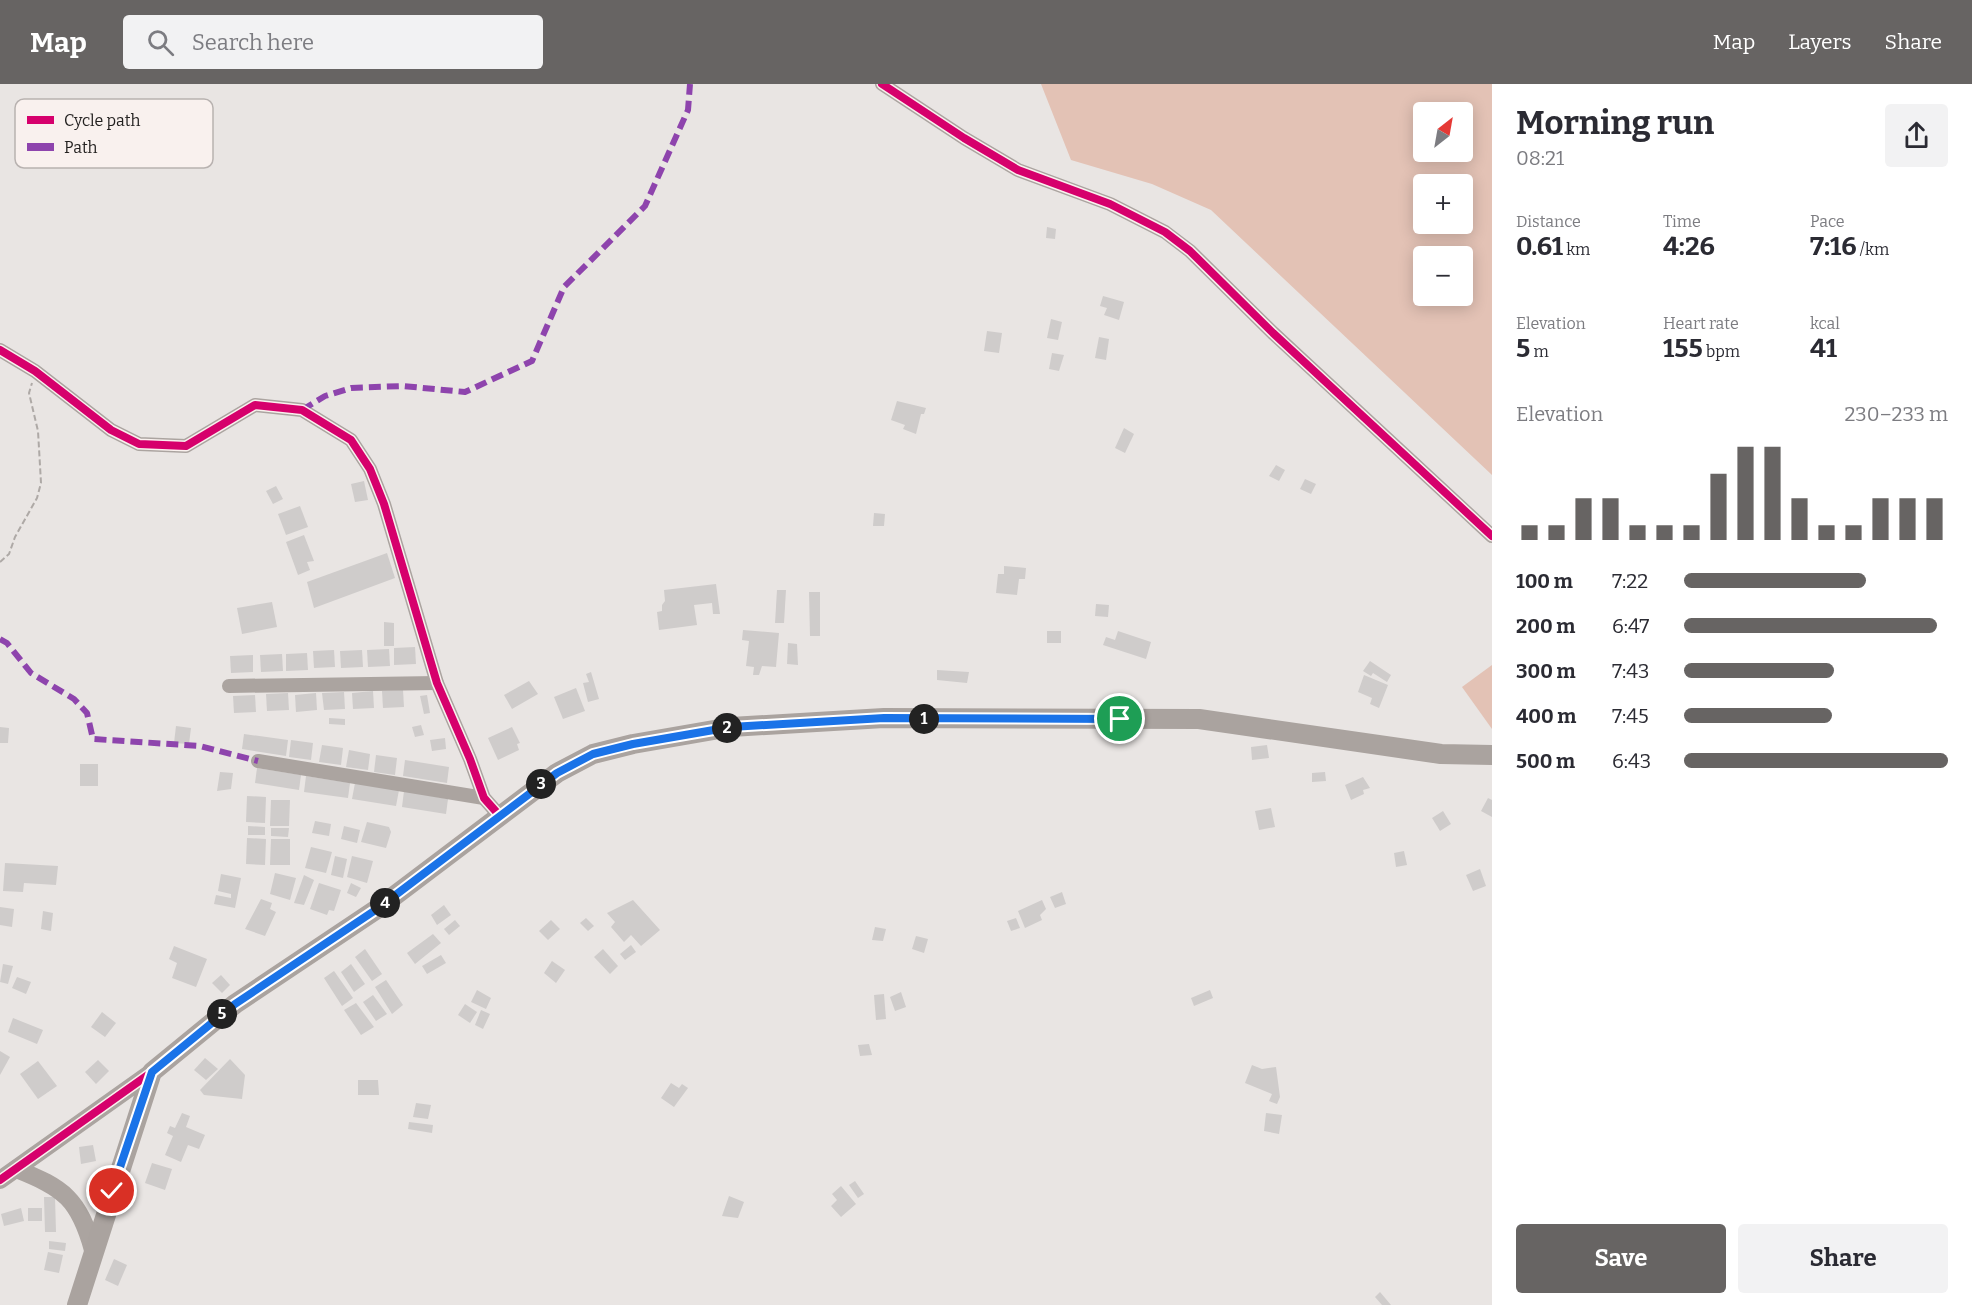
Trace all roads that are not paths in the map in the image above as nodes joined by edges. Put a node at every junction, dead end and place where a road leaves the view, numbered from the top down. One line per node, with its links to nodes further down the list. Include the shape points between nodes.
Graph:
1 (882, 84): 3 (street, via 1018,170 1110,204 1165,232 1190,251)
2 (0, 350): 4 (street, via 35,371 111,430 139,444 186,446 255,405 302,410 351,440 370,469 384,504)
3 (1492, 536)
4 (437, 683): 5 (street); 8 (street)
5 (229, 686)
6 (1492, 755): 9 (main road, via 1441,754 1199,719 884,718 731,727 593,754 557,773)
7 (258, 761): 8 (street)
8 (484, 798): 9 (street)
9 (499, 815): 10 (main road, via 377,909 235,1004)
10 (152, 1072): 11 (street); 13 (main road)
11 (16, 1169): 12 (street); 13 (street, via 44,1180 66,1195 85,1220)
12 (0, 1180)
13 (93, 1250): 14 (main road)
14 (77, 1305)

